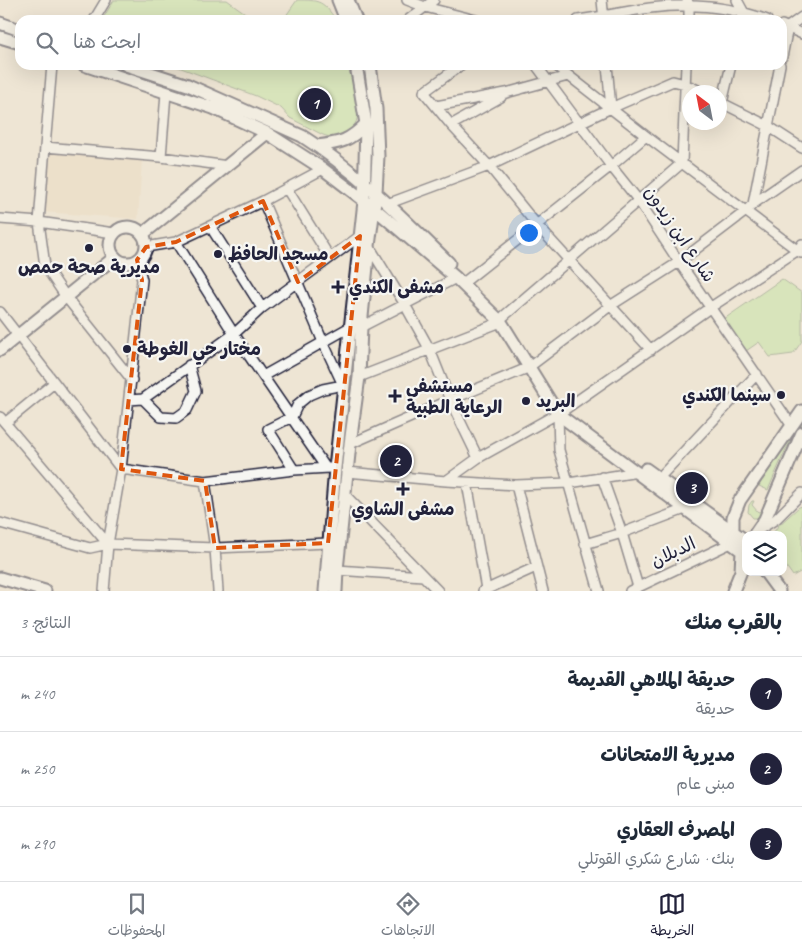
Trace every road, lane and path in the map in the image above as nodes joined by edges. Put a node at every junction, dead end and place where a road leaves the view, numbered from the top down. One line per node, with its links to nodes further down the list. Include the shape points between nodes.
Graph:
1 (106, 0): 10 (street)
2 (408, 0): 9 (street)
3 (434, 0): 9 (street)
4 (602, 0): 15 (street)
5 (737, 0): 19 (street)
6 (339, 1): 11 (main road); 12 (main road)
7 (688, 2): 8 (street); 17 (street); 18 (street)
8 (648, 4): 16 (street)
9 (424, 7): 13 (street); 14 (street)
10 (97, 15)
11 (344, 15)
12 (352, 15)
13 (414, 15)
14 (456, 15)
15 (604, 15)
16 (613, 15)
17 (688, 15)
18 (738, 15)
19 (742, 15)
20 (802, 17): 22 (street)
21 (0, 24): 24 (main road)
22 (787, 25)
23 (787, 27): 25 (street)
24 (15, 28)
25 (802, 34)
26 (0, 37): 27 (main road)
27 (15, 42)
28 (52, 70): 56 (street)
29 (99, 70): 44 (main road)
30 (142, 70): 55 (main road, via 188,85 302,136)
31 (357, 70): 49 (main road)
32 (371, 70): 67 (main road, via 376,109)
33 (453, 70): 47 (street, via 424,92)
34 (540, 70): 41 (street, شارع ابن زيدون)
35 (561, 70): 40 (street)
36 (608, 70): 48 (street)
37 (686, 70): 42 (street)
38 (730, 70): 43 (street)
39 (779, 70): 52 (street)
40 (568, 76): 41 (street); 48 (street)
41 (548, 82): 45 (street); 50 (street, شارع ابن زيدون)
42 (685, 84): 48 (street, via 673,81); 59 (street)
43 (726, 85)
44 (166, 93): 53 (main road, via 212,108); 58 (street)
45 (506, 94): 47 (street); 51 (street)
46 (727, 105): 52 (street)
47 (436, 106): 51 (street)
48 (611, 108): 50 (street); 54 (street)
49 (366, 124): 55 (main road, via 345,141); 65 (main road)
50 (580, 124): 61 (street); 62 (street, شارع ابن زيدون)
51 (451, 125): 61 (street)
52 (768, 126): 57 (street); 71 (street)
53 (267, 133): 60 (main road); 63 (main road)
54 (646, 136): 59 (street); 62 (street)
55 (317, 146): 65 (main road)
56 (46, 147): 58 (street); 75 (street)
57 (802, 148)
58 (161, 156): 60 (street)
59 (682, 163): 69 (street); 73 (street)
60 (228, 166): 79 (main road)
61 (489, 166): 70 (street); 76 (street)
62 (611, 166): 69 (street, شارع ابن زيدون); 76 (street)
63 (323, 169): 66 (street); 72 (main road)
64 (802, 170): 71 (street)
65 (365, 184): 67 (main road); 72 (main road)
66 (287, 189): 68 (street); 86 (street)
67 (376, 193): 70 (main road); 72 (main road)
68 (263, 201): 77 (street); 91 (street)
69 (639, 201): 88 (street); 89 (street, شارع ابن زيدون)
70 (387, 204): 90 (main road)
71 (753, 204): 73 (street)
72 (369, 205): 80 (main road); 82 (main road); 90 (main road)
73 (746, 212): 84 (street); 89 (street)
74 (0, 219): 75 (street)
75 (39, 222): 78 (street); 92 (street, via 45,266)
76 (536, 224): 88 (street); 90 (street)
77 (210, 226): 81 (street); 96 (street)
78 (114, 233): 79 (main road, via 129,226); 85 (main road, via 110,248)
79 (143, 234): 83 (main road)
80 (360, 236): 86 (street); 99 (main road)
81 (176, 242): 83 (street); 100 (street)
82 (369, 246): 93 (street); 99 (main road)
83 (146, 247): 87 (main road)
84 (801, 249): 95 (street)
85 (115, 257): 87 (main road, via 125,262); 92 (main road)
86 (330, 258): 91 (street)
87 (137, 260): 111 (street, via 142,280)
88 (570, 260): 94 (street); 98 (street)
89 (679, 262): 94 (street); 95 (street, شارع ابن زيدون)
90 (461, 279): 93 (street); 98 (main road)
91 (298, 282): 96 (street); 102 (street)
92 (66, 297): 101 (main road); 111 (street)
93 (404, 303): 99 (street); 104 (street)
94 (610, 306): 105 (street); 107 (street)
95 (711, 307): 105 (street); 108 (street, شارع ابن زيدون)
96 (262, 308): 100 (street)
97 (0, 312): 101 (street)
98 (502, 319): 104 (street); 107 (main road)
99 (356, 327): 102 (street); 110 (main road); 113 (main road)
100 (234, 334): 106 (street); 109 (street)
101 (17, 336): 103 (main road); 112 (street)
102 (323, 342): 109 (street); 113 (street)
103 (0, 350)
104 (430, 350): 110 (street); 116 (street)
105 (651, 350): 118 (street)
106 (189, 365): 114 (street); 114 (street, via 196,391 187,410 176,418 161,417)
107 (532, 365): 116 (street); 118 (main road)
108 (757, 374): 121 (street, شارع ابن زيدون); 131 (street)
109 (263, 376): 119 (street)
110 (359, 377): 123 (main road)
111 (132, 380): 115 (street)
112 (54, 383): 120 (street); 126 (street)
113 (343, 385): 119 (street, via 309,395 298,404); 125 (main road)
114 (143, 399): 115 (street)
115 (129, 400): 126 (street)
116 (450, 400): 123 (street); 124 (street)
117 (802, 411): 121 (main road)
118 (561, 412): 124 (street); 129 (main road); 131 (main road); 135 (street, via 559,450)
119 (292, 417): 125 (street); 127 (street, via 268,429)
120 (2, 420): 148 (street)
121 (792, 426): 140 (main road, via 740,500)
122 (802, 433): 143 (main road)
123 (350, 444): 128 (main road)
124 (478, 458): 133 (street)
125 (330, 468): 127 (street); 147 (main road)
126 (121, 469): 132 (street); 148 (street)
127 (294, 470): 132 (street)
128 (348, 472): 133 (street); 138 (main road)
129 (638, 472): 130 (street); 139 (main road)
130 (602, 478): 135 (street); 145 (street)
131 (659, 478): 146 (main road)
132 (205, 481): 151 (street)
133 (446, 481): 134 (street)
134 (467, 482): 136 (street); 159 (street)
135 (569, 483): 136 (street); 149 (street)
136 (516, 484): 152 (street)
137 (802, 493): 144 (street, via 776,520)
138 (345, 496): 153 (main road); 155 (street)
139 (685, 509): 145 (street); 146 (main road)
140 (733, 517): 142 (main road, via 738,527); 146 (main road)
141 (0, 523): 148 (street, via 90,548)
142 (747, 531)
143 (757, 531)
144 (759, 531)
145 (622, 532): 149 (street); 158 (street)
146 (732, 538): 150 (main road); 158 (street, الدبلان)
147 (328, 543): 151 (street); 163 (main road)
148 (108, 544): 151 (street); 161 (street)
149 (586, 544): 167 (street)
150 (742, 544)
151 (215, 548): 162 (street)
152 (536, 568): 159 (street); 166 (street)
153 (337, 570): 155 (street); 164 (main road)
154 (742, 572): 168 (main road)
155 (422, 576): 165 (street)
156 (768, 576): 169 (main road)
157 (0, 578): 160 (main road)
158 (634, 589)
159 (484, 590)
160 (45, 591)
161 (104, 591)
162 (218, 591)
163 (326, 591)
164 (336, 591)
165 (438, 591)
166 (543, 591)
167 (599, 591)
168 (733, 591)
169 (779, 591)

